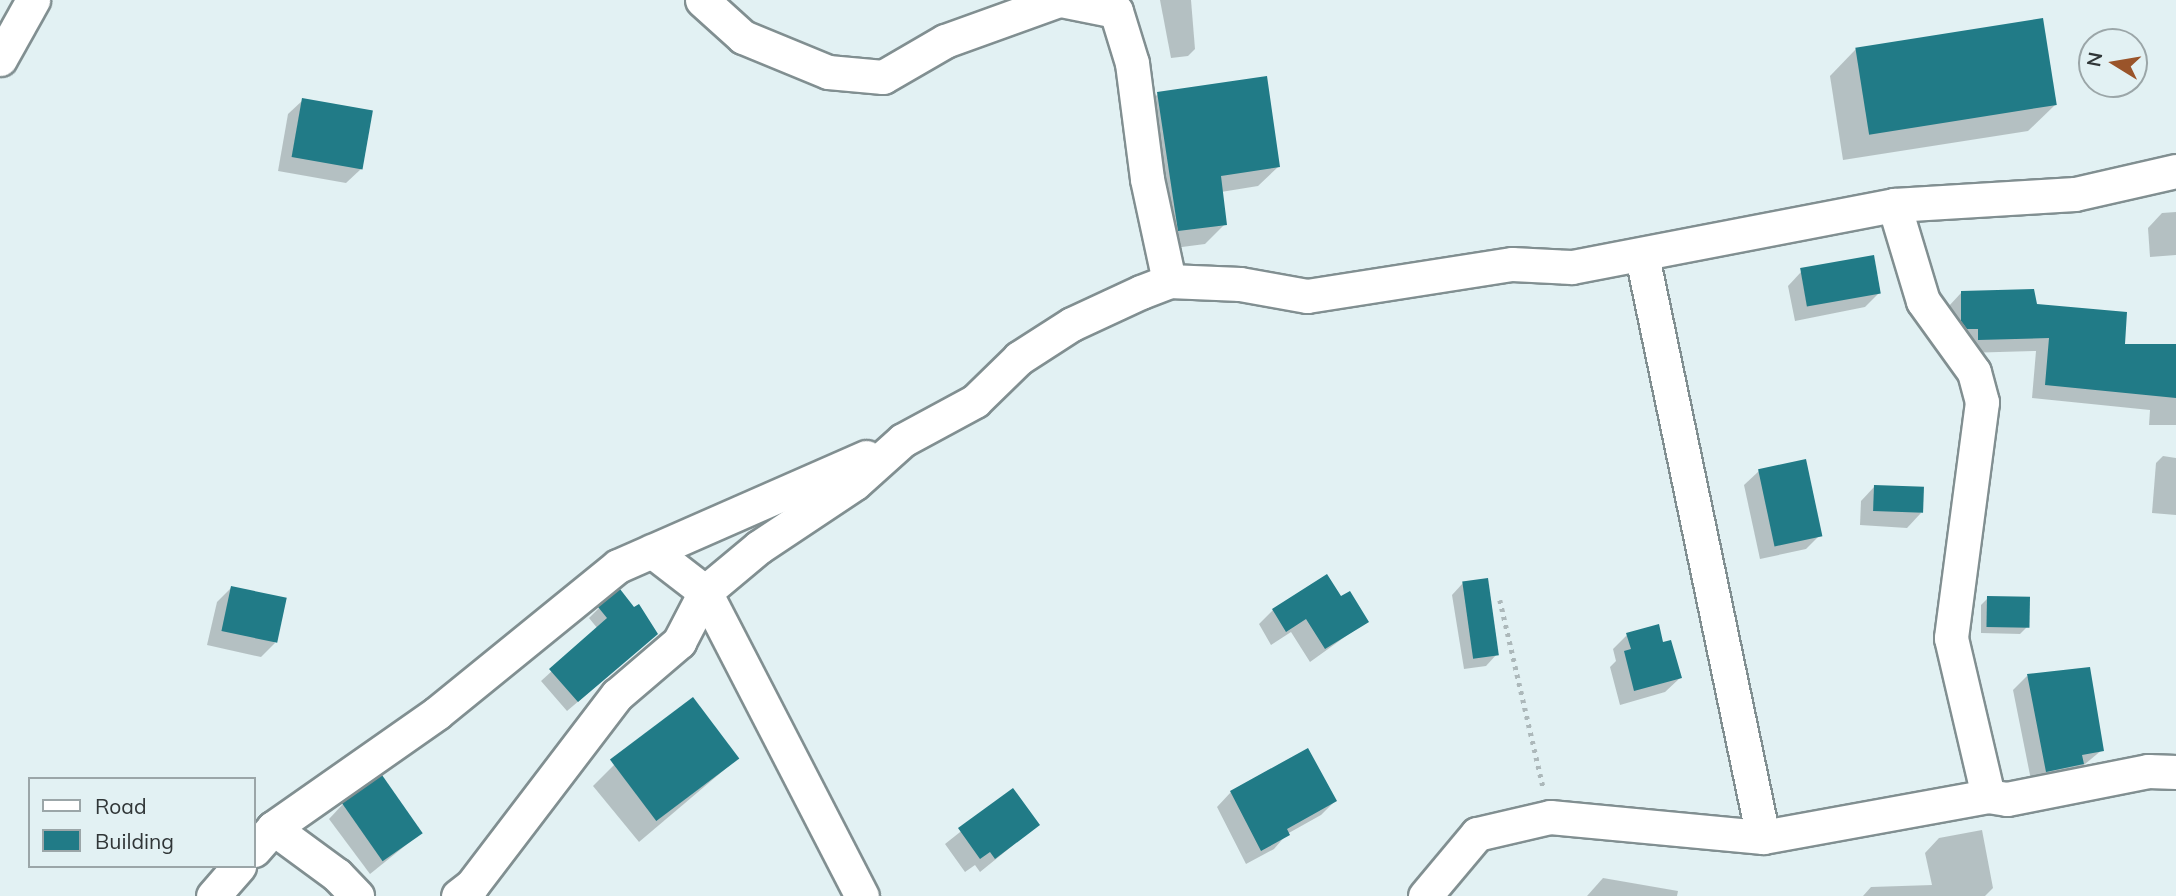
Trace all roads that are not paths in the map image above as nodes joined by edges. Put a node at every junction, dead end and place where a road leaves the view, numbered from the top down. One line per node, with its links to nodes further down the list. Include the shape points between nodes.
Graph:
1 (33, 0): 4 (street)
2 (702, 0): 3 (street, via 743,37 828,72 883,77 945,41)
3 (1060, 0): 8 (street, via 1115,10 1132,63 1147,179)
4 (0, 59)
5 (2176, 172): 6 (street, via 2075,194)
6 (1895, 205): 7 (street); 13 (street, via 1923,301 1974,372 1982,402 1951,638)
7 (1642, 256): 8 (street, via 1572,267 1512,264 1307,296 1240,284); 14 (street)
8 (1169, 281): 9 (street, via 1072,324 1019,358 975,401)
9 (903, 440): 10 (street); 11 (street, via 855,483 759,547)
10 (652, 551): 11 (street); 15 (street, via 618,566 437,713)
11 (705, 592): 19 (street, via 679,642 617,695 472,885); 20 (street)
12 (2176, 772): 13 (street, via 2148,771 2007,799)
13 (1988, 796): 14 (street)
14 (1763, 837): 21 (street, via 1550,817 1477,834)
15 (263, 839): 18 (street, via 337,875)
16 (237, 868): 17 (street)
17 (213, 896)
18 (357, 896)
19 (458, 896)
20 (862, 896)
21 (1425, 896)

